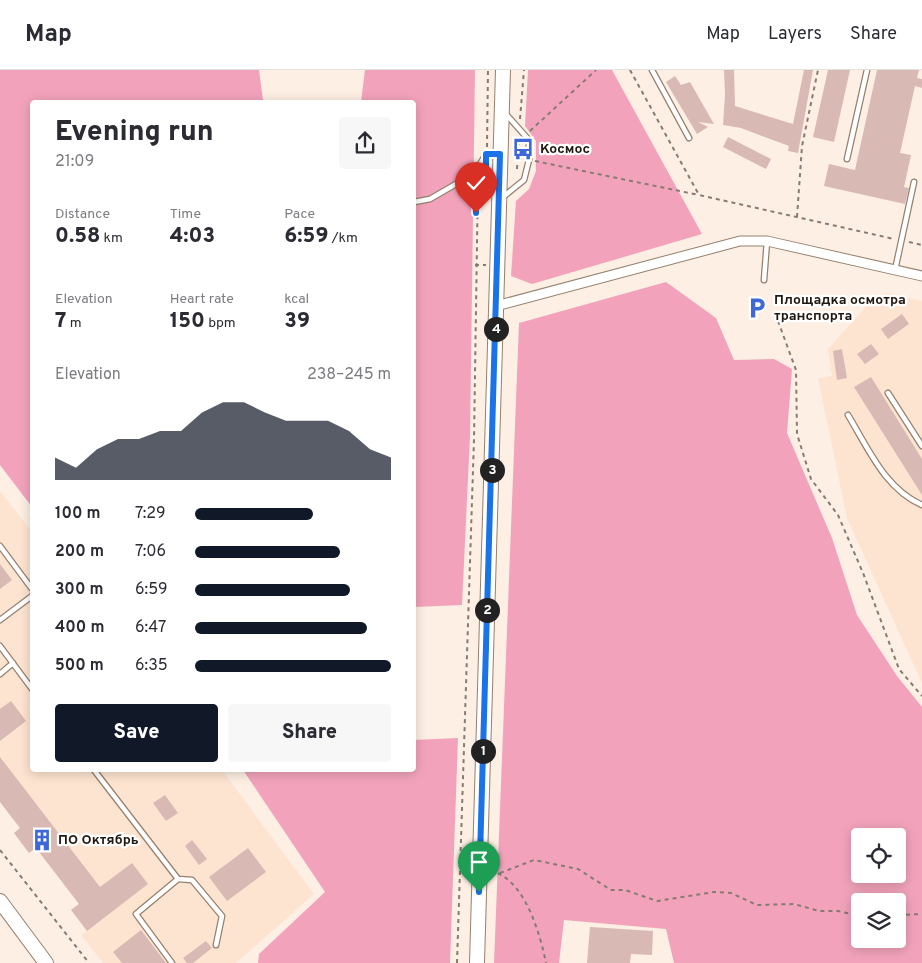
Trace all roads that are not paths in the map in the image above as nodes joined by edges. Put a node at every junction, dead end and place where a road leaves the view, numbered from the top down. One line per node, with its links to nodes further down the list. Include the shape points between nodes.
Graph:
1 (503, 70): 4 (main road)
2 (652, 70): 5 (lane)
3 (867, 70): 7 (lane)
4 (502, 109): 6 (main road); 9 (lane, via 529,140 529,160 524,180)
5 (689, 138)
6 (493, 154): 9 (main road); 10 (lane, via 475,173 430,199)
7 (847, 159)
8 (914, 182): 12 (lane)
9 (498, 200): 15 (main road)
10 (416, 202)
11 (767, 241): 12 (street); 14 (lane); 15 (street, via 740,241)
12 (895, 270): 13 (street)
13 (922, 276)
14 (764, 280)
15 (496, 306): 34 (main road)
16 (888, 393): 18 (lane)
17 (848, 415): 19 (lane, via 886,477 907,499)
18 (922, 446)
19 (922, 505)
20 (0, 546): 21 (lane)
21 (30, 586)
22 (30, 598): 23 (lane)
23 (0, 620)
24 (0, 646): 25 (lane)
25 (13, 663): 26 (lane); 27 (lane)
26 (0, 674)
27 (30, 686)
28 (96, 772): 29 (lane)
29 (178, 879): 31 (lane, via 192,880 222,916); 33 (lane, via 136,914)
30 (0, 901): 32 (main road)
31 (216, 945)
32 (46, 963)
33 (172, 963)
34 (477, 963)

